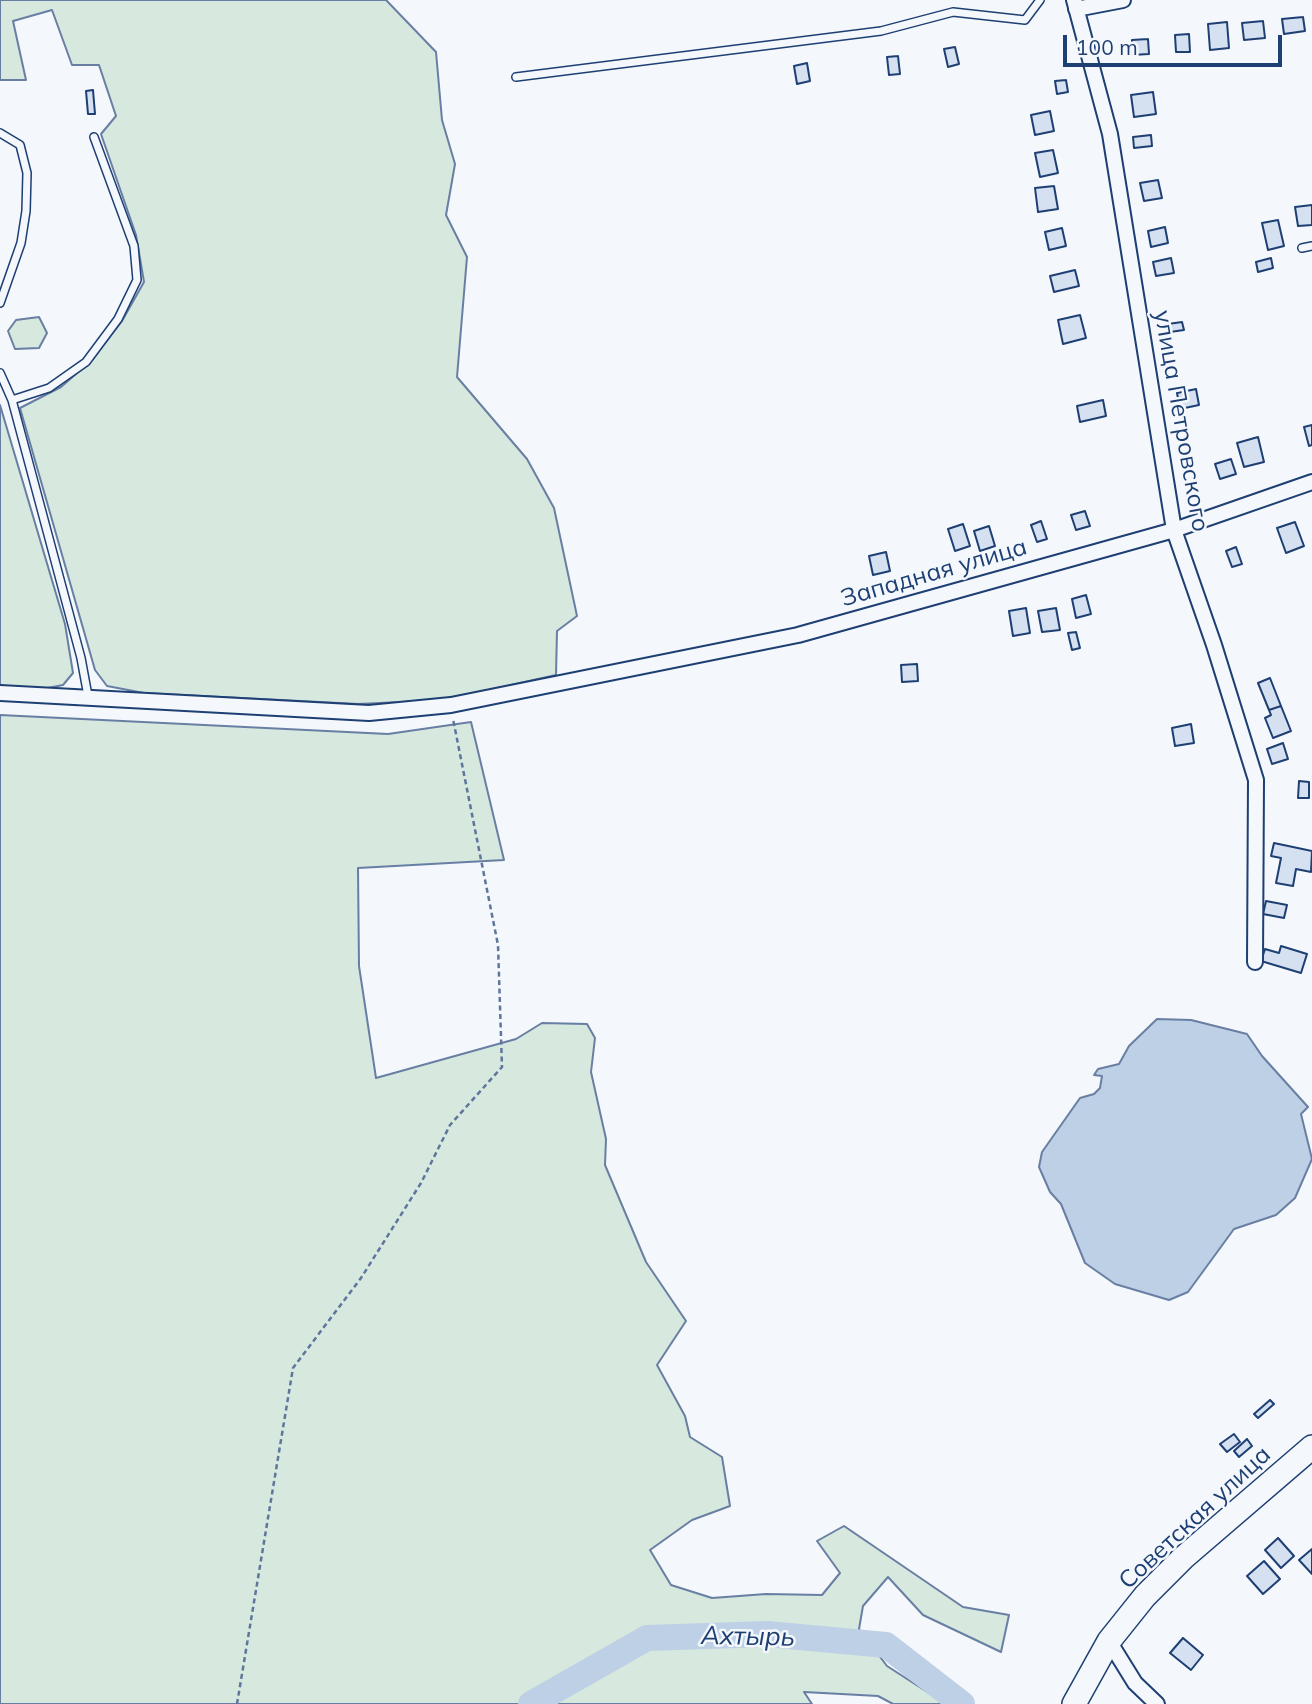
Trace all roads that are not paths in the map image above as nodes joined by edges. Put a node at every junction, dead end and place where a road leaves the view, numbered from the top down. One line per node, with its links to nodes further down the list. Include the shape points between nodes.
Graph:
1 (1040, 0): 4 (lane, via 1026,20 953,12 881,31)
2 (1123, 0): 3 (street)
3 (1075, 5): 13 (street, улица Петровского, via 1110,134)
4 (516, 77)
5 (0, 133): 9 (lane, via 20,145 27,173 21,243)
6 (94, 137): 11 (lane, via 134,246 137,280 118,319 86,362 49,388)
7 (1312, 246): 8 (lane)
8 (1302, 248)
9 (0, 303)
10 (0, 373): 11 (lane)
11 (12, 400): 15 (lane)
12 (1312, 482): 13 (street, Западная улица)
13 (1174, 530): 15 (street, Западная улица, via 798,635 451,705 369,713); 16 (street, улица Петровского, via 1256,780)
14 (0, 693): 15 (street, Западная улица)
15 (88, 696)
16 (1255, 961)
17 (1312, 1447): 18 (highway, Советская улица, via 1183,1558 1144,1596)
18 (1109, 1641): 19 (highway, Советская улица); 20 (street, via 1135,1683)
19 (1075, 1701)
20 (1157, 1704)

